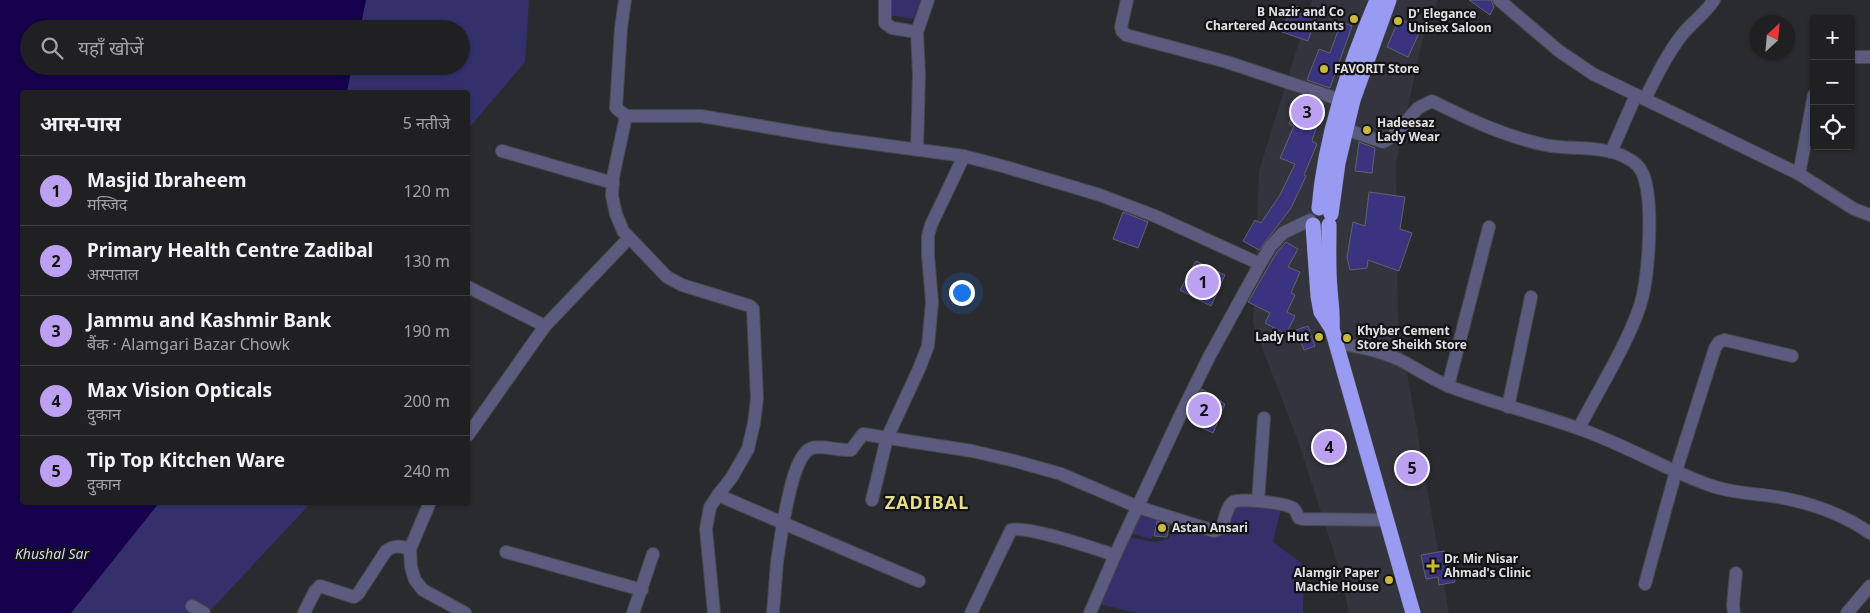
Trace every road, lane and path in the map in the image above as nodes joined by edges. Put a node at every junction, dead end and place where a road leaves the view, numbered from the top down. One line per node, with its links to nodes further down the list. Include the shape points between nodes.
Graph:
1 (625, 0): 15 (street, via 616,108)
2 (885, 0): 9 (street, via 885,23 892,28)
3 (928, 0): 9 (street)
4 (1127, 0): 13 (street, via 1121,28 1126,35 1227,62)
5 (1377, 0): 13 (highway)
6 (1389, 0): 16 (highway)
7 (1499, 0): 12 (street, via 1558,51 1593,74)
8 (1714, 0): 12 (street, via 1683,34)
9 (917, 32): 17 (street)
10 (1855, 57): 11 (street)
11 (1870, 57)
12 (1640, 97): 19 (street); 21 (street)
13 (1341, 100): 24 (highway, via 1325,161)
14 (1812, 105): 21 (street)
15 (626, 116): 17 (street, via 701,116); 22 (street)
16 (1345, 129): 19 (street, via 1384,142 1418,108 1432,101 1475,122 1522,139); 24 (highway)
17 (917, 149): 20 (street)
18 (502, 151): 22 (street)
19 (1611, 152): 36 (street, via 1626,157 1644,176 1649,207 1646,273 1633,324)
20 (964, 156): 27 (street, via 1100,195); 38 (street, via 928,236 932,302 928,346)
21 (1798, 174): 23 (street, via 1854,209)
22 (613, 183): 26 (street, via 616,214)
23 (1870, 215)
24 (1320, 218): 27 (street, via 1283,233); 31 (highway, via 1328,254)
25 (1489, 227): 33 (street)
26 (629, 238): 30 (street); 40 (street, via 667,277 753,309 757,398 754,423 748,449)
27 (1260, 264): 44 (street, via 1209,357)
28 (470, 288): 30 (street)
29 (1531, 297): 34 (street)
30 (545, 326): 37 (street)
31 (1334, 336): 33 (street, via 1396,359); 45 (highway)
32 (1792, 356): 39 (street, via 1725,340 1720,342 1715,348)
33 (1448, 386): 34 (street)
34 (1508, 407): 36 (street)
35 (1264, 418): 42 (street)
36 (1579, 428): 39 (street)
37 (470, 432)
38 (888, 438): 41 (street); 44 (street, via 972,451 1061,474); 46 (street, via 863,434 851,450 813,447 806,452 792,484)
39 (1676, 471): 47 (street, via 1733,492 1783,498 1829,510); 54 (street)
40 (718, 496): 46 (street); 62 (street, via 710,507 706,529)
41 (872, 500)
42 (1258, 501): 44 (street, via 1233,502 1222,528 1214,531); 45 (street, via 1291,507 1303,519)
43 (429, 505): 48 (street)
44 (1138, 506): 51 (street)
45 (1387, 520): 66 (highway)
46 (783, 523): 53 (street); 63 (street)
47 (1870, 533)
48 (410, 549): 59 (street, via 392,546 386,551 354,597 320,586); 60 (street, via 415,580 423,590)
49 (506, 552): 56 (street)
50 (653, 554): 56 (street)
51 (1115, 555): 64 (street, via 1018,528 1011,530); 65 (street)
52 (1736, 573): 67 (street)
53 (919, 581)
54 (1645, 584)
55 (1870, 586): 68 (street)
56 (642, 590): 61 (street)
57 (192, 606): 58 (street)
58 (204, 613)
59 (304, 613)
60 (465, 613)
61 (633, 613)
62 (714, 613)
63 (772, 613)
64 (971, 613)
65 (1090, 613)
66 (1413, 613)
67 (1734, 613)
68 (1847, 613)

